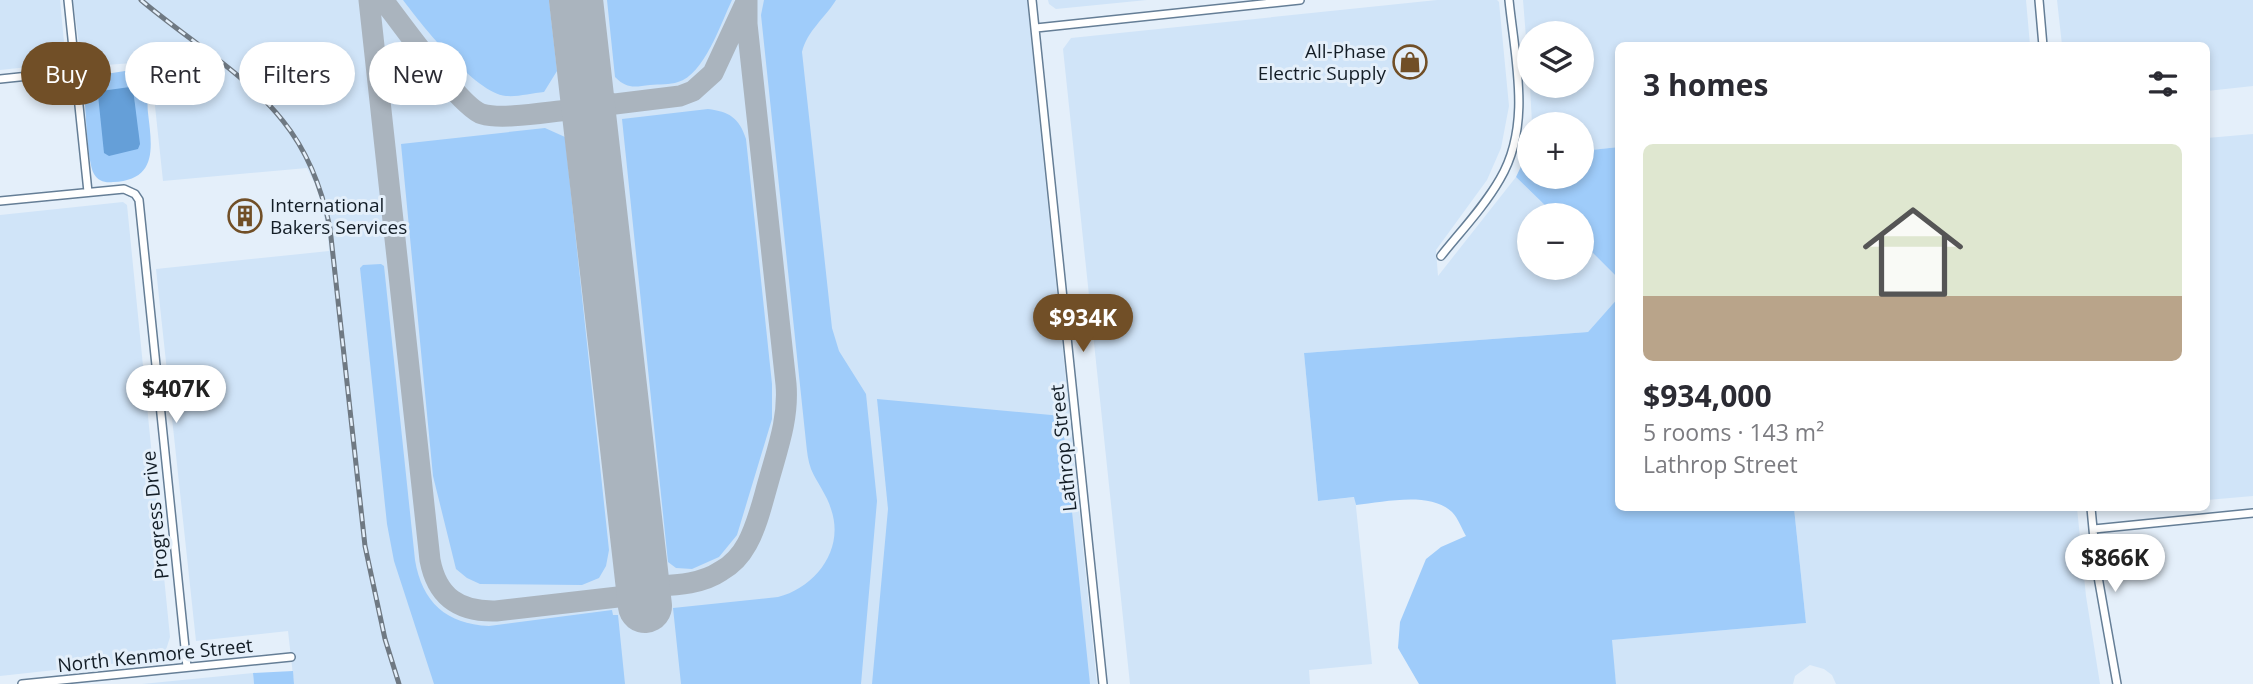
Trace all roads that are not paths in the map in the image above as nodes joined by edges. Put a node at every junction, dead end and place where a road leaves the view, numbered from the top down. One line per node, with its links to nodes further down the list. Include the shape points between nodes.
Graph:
1 (68, 0): 7 (street)
2 (1032, 0): 6 (street, Lathrop Street)
3 (1300, 0): 6 (street)
4 (1508, 0): 14 (street, via 1519,95 1516,142 1500,180)
5 (2039, 0): 8 (street)
6 (1035, 28): 21 (street, Lathrop Street)
7 (73, 42)
8 (2043, 42)
9 (21, 77): 10 (street)
10 (0, 79)
11 (79, 105): 12 (street)
12 (88, 192): 13 (street); 19 (street, Progress Drive, via 124,189 135,194 141,210)
13 (0, 201)
14 (1441, 256)
15 (2091, 511): 17 (street)
16 (2253, 513): 17 (street)
17 (2094, 529): 22 (street)
18 (291, 657): 19 (street, North Kenmore Street)
19 (187, 667): 20 (street, North Kenmore Street)
20 (22, 684)
21 (1103, 684)
22 (2117, 684)

